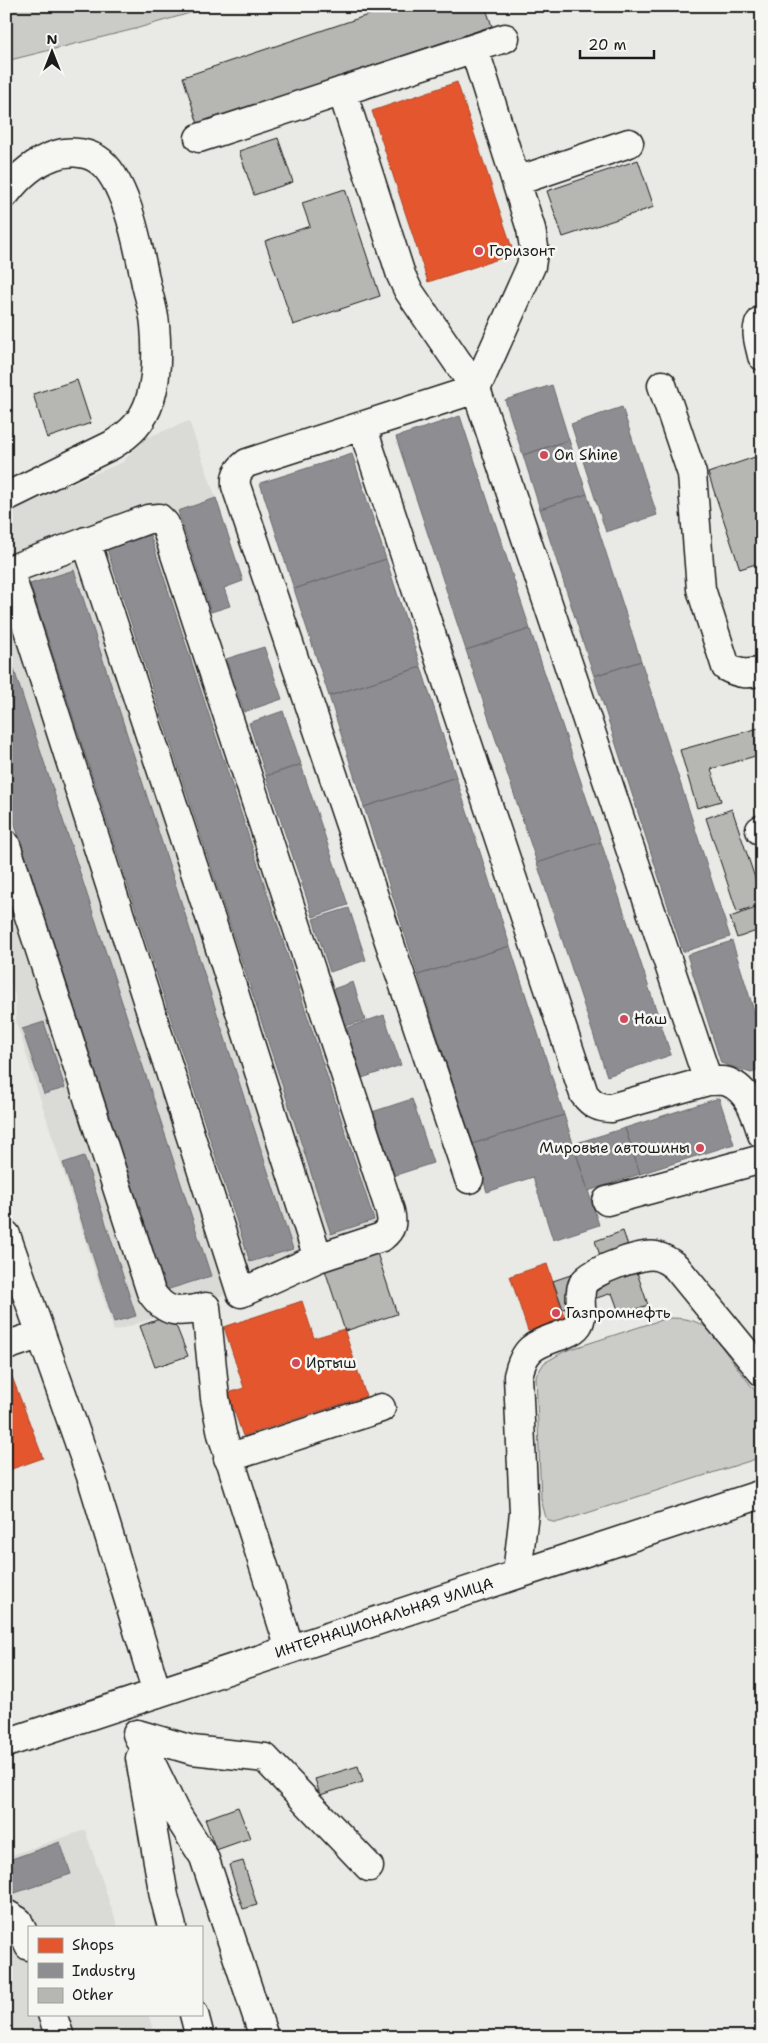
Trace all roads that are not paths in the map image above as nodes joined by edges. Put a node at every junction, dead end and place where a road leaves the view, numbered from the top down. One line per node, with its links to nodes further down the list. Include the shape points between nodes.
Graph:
1 (505, 38): 2 (main road)
2 (474, 48): 3 (main road); 6 (main road)
3 (342, 91): 4 (main road); 11 (main road, via 405,282)
4 (199, 138)
5 (629, 143): 6 (main road)
6 (516, 181): 11 (main road, via 533,238 531,266)
7 (6, 193): 13 (main road, via 37,162 60,154 80,153 97,159 109,172 126,204 136,236 155,324 155,371 150,400 141,421 128,435)
8 (762, 320): 9 (main road, via 757,334)
9 (762, 356)
10 (662, 385): 16 (main road, via 692,474 701,589 726,667 743,674)
11 (476, 389): 12 (main road); 18 (main road)
12 (362, 426): 18 (main road, via 584,1094 591,1104 611,1108); 21 (main road, via 247,463 236,477 236,486)
13 (6, 497)
14 (86, 541): 15 (main road); 24 (main road); 24 (main road, via 148,519 159,518 165,524 390,1211 393,1222 390,1231 382,1237)
15 (8, 571): 26 (main road)
16 (762, 670)
17 (6, 845): 27 (main road, via 151,1292 165,1308 179,1312)
18 (708, 1081): 19 (main road, via 728,1082 741,1091 748,1099)
19 (762, 1134)
20 (762, 1158): 22 (main road)
21 (469, 1179)
22 (607, 1201)
23 (6, 1235): 25 (main road)
24 (318, 1258): 26 (main road)
25 (12, 1273): 28 (main road)
26 (241, 1293): 27 (main road)
27 (206, 1307): 32 (main road, via 214,1398)
28 (41, 1334): 29 (main road); 36 (main road, via 92,1480)
29 (6, 1346)
30 (762, 1372): 34 (main road, via 667,1260 642,1256 590,1275 583,1284 578,1325 571,1332 531,1347 522,1359 518,1376 524,1513)
31 (381, 1408): 32 (main road)
32 (228, 1458): 35 (main road)
33 (762, 1494): 34 (main road, ИНТЕРНАЦИОНАЛЬНАЯ УЛИЦА)
34 (517, 1574): 35 (main road, ИНТЕРНАЦИОНАЛЬНАЯ УЛИЦА)
35 (290, 1649): 36 (main road, ИНТЕРНАЦИОНАЛЬНАЯ УЛИЦА)
36 (157, 1693): 37 (main road, ИНТЕРНАЦИОНАЛЬНАЯ УЛИЦА)
37 (126, 1704): 38 (main road); 39 (main road, ИНТЕРНАЦИОНАЛЬНАЯ УЛИЦА)
38 (137, 1734): 40 (main road, via 192,1750 265,1758); 42 (main road, via 147,1806); 48 (main road, via 174,1810 204,1857)
39 (6, 1743)
40 (369, 1868)
41 (6, 1914): 43 (main road, via 18,1921)
42 (172, 1926)
43 (28, 1944)
44 (53, 2016): 46 (main road)
45 (195, 2016): 47 (main road)
46 (60, 2037)
47 (200, 2037)
48 (264, 2037)

